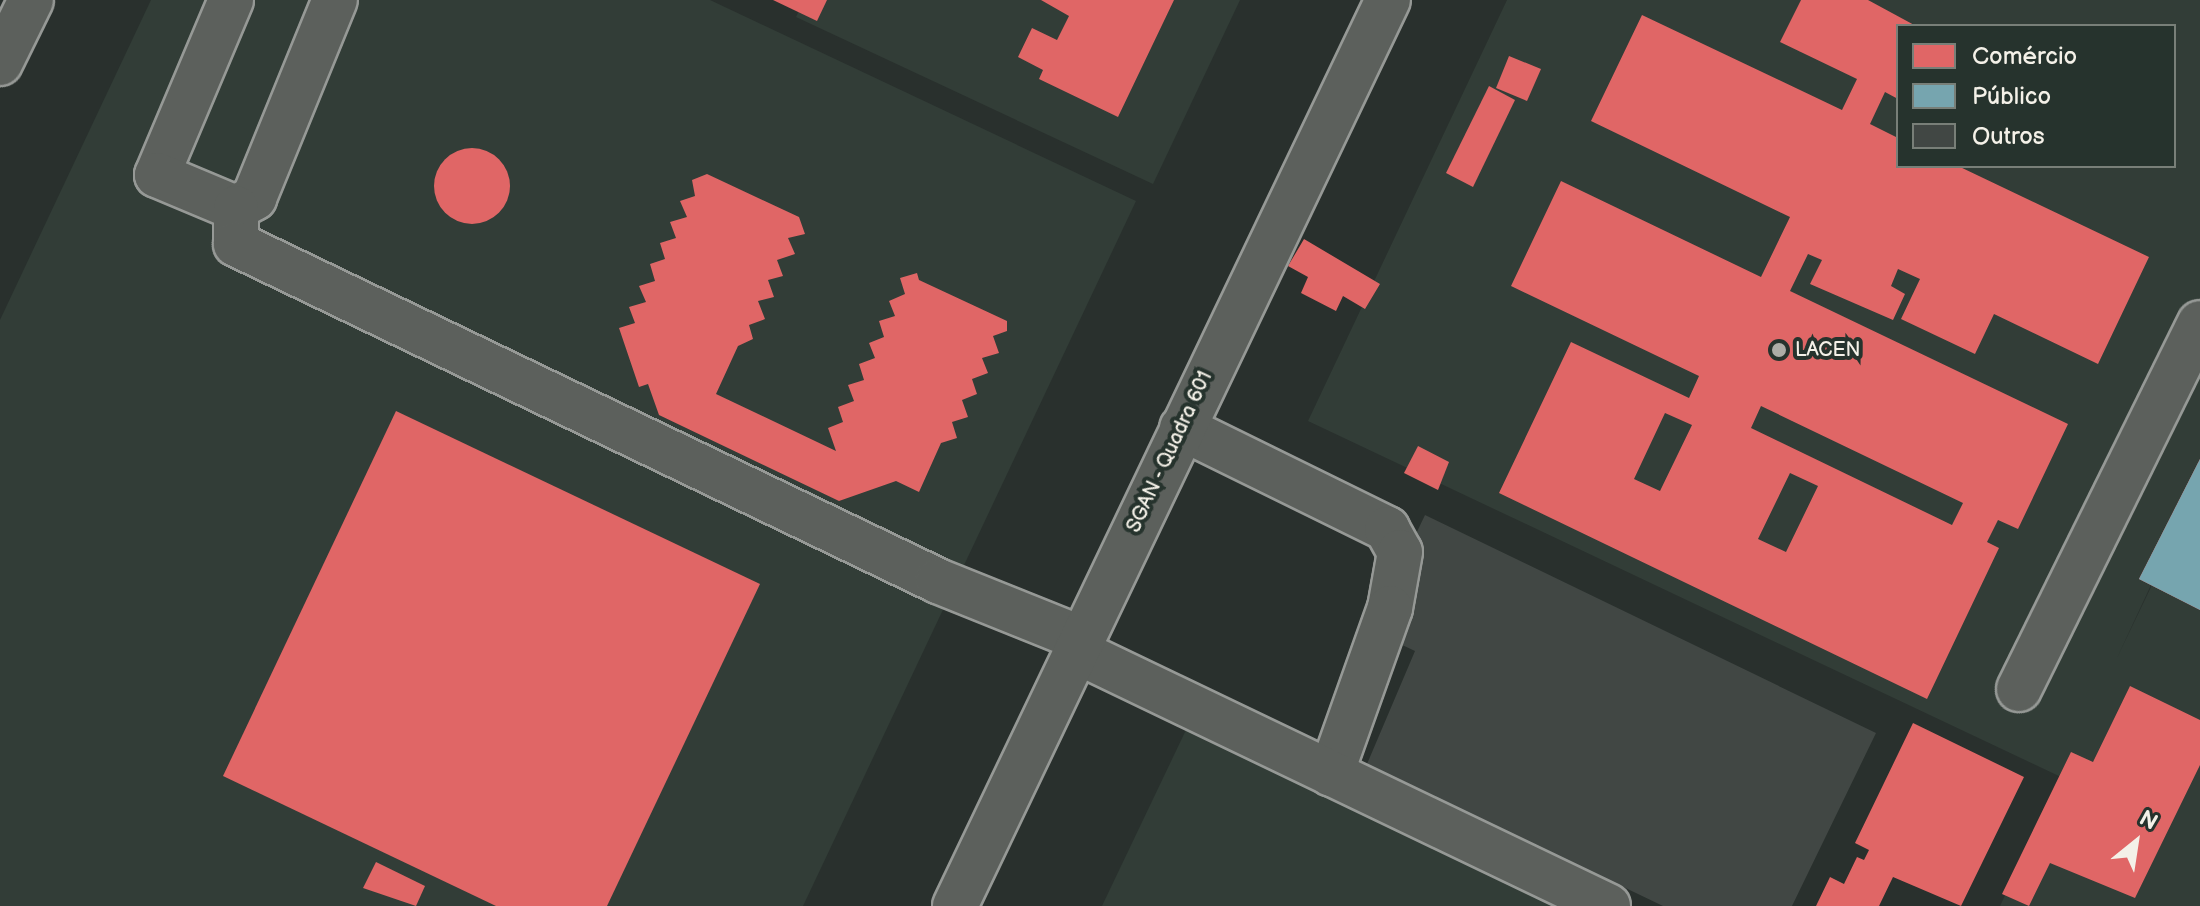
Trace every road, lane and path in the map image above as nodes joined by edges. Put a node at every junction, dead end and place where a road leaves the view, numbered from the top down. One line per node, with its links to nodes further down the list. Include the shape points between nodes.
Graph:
1 (31, 0): 5 (street)
2 (231, 0): 6 (street, via 157,175)
3 (335, 0): 6 (street, via 254,198)
4 (1388, 0): 8 (street, SGAN - Quadra 601)
5 (0, 63)
6 (236, 208): 9 (street, via 236,244)
7 (2200, 323): 10 (street)
8 (1182, 428): 9 (street, SGAN - Quadra 601); 11 (street, via 1387,529 1400,552 1390,608)
9 (1079, 645): 11 (street); 12 (street, SGAN - Quadra 601)
10 (2019, 689)
11 (1331, 774): 13 (street)
12 (955, 906)
13 (1608, 906)

